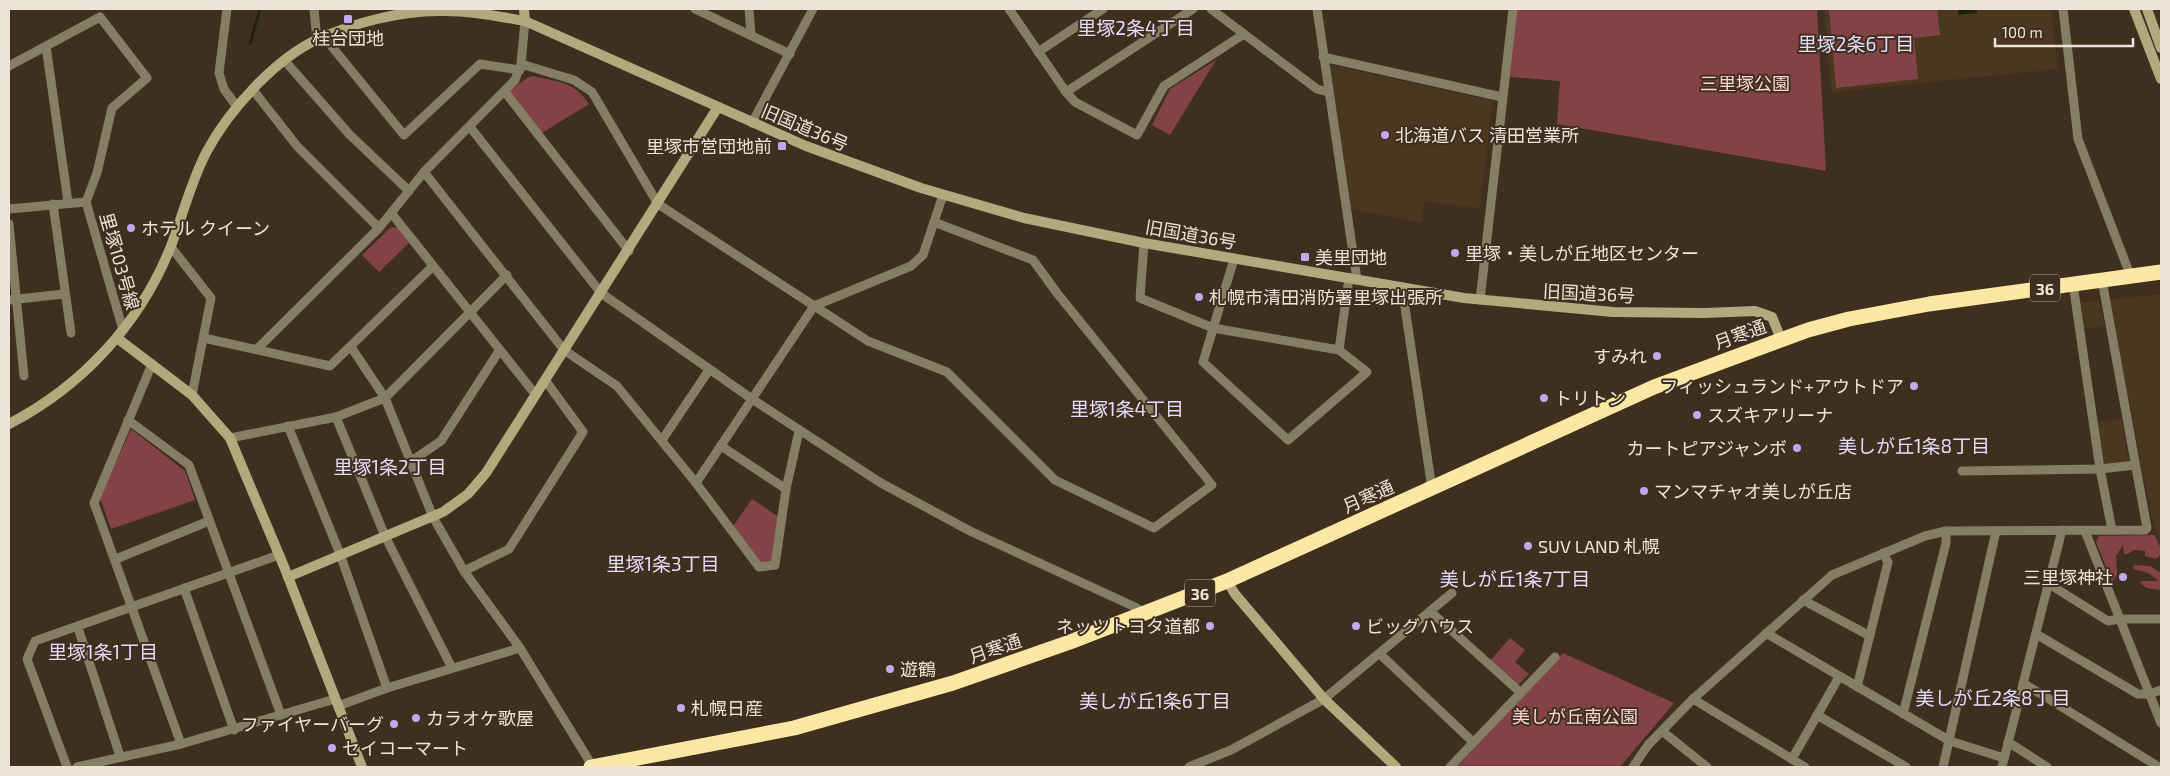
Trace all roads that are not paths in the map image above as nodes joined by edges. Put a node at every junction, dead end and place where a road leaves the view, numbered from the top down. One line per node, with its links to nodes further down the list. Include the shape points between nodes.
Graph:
1 (227, 9): 35 (street, via 219,73 224,89)
2 (314, 9): 19 (street)
3 (524, 9): 16 (street)
4 (694, 9): 17 (street)
5 (749, 9): 17 (street)
6 (813, 9): 23 (street)
7 (1009, 9): 22 (street)
8 (1103, 9): 22 (street)
9 (1192, 9): 31 (street)
10 (1211, 9): 18 (street)
11 (1317, 9): 24 (street)
12 (1513, 9): 33 (street)
13 (2063, 9): 57 (street, via 2078,140)
14 (2134, 9): 28 (street)
15 (2147, 9): 21 (street)
16 (525, 21): 19 (street, 旧国道36号, via 475,12 423,12 389,17); 27 (street); 34 (street, 旧国道36号)
17 (751, 34): 23 (street)
18 (1244, 34): 31 (street, via 1164,86 1137,135 1076,102); 32 (street, via 1317,89)
19 (321, 38): 25 (street, 旧国道36号); 27 (street, via 404,135 480,64)
20 (46, 46): 26 (street); 41 (street); 42 (street, via 100,17 147,78 112,108 97,173)
21 (2161, 48)
22 (1038, 52): 31 (street)
23 (790, 54): 36 (street)
24 (1323, 58): 32 (street); 33 (street)
25 (285, 61): 29 (street, 旧国道36号); 39 (street, via 349,134)
26 (9, 66)
27 (520, 68): 30 (street); 44 (street, via 574,80 592,92)
28 (2161, 80)
29 (253, 90): 35 (street, 旧国道36号); 49 (street, via 297,146)
30 (505, 92): 37 (street); 52 (street)
31 (1066, 92)
32 (1328, 92): 58 (street)
33 (1502, 98): 65 (street)
34 (718, 107): 36 (street, 旧国道36号); 44 (street)
35 (237, 108): 51 (street, 旧国道36号, via 218,133 196,173)
36 (752, 123): 40 (street, 旧国道36号, via 854,165)
37 (470, 127): 38 (street); 62 (street)
38 (424, 172): 39 (street); 56 (street)
39 (409, 192): 46 (street)
40 (943, 195): 47 (street); 50 (street, 旧国道36号, via 1024,218)
41 (68, 202): 42 (street); 43 (street)
42 (86, 202): 70 (street, 里塚103号線)
43 (53, 204): 45 (street); 63 (street)
44 (658, 204): 52 (street); 66 (street)
45 (9, 210)
46 (392, 214): 49 (street); 54 (street)
47 (934, 222): 66 (street, via 924,255 911,266); 66 (street, via 1033,260 1212,485 1154,528 1055,480 947,372 868,341)
48 (9, 224): 64 (street)
49 (379, 228): 74 (street)
50 (1144, 243): 53 (street, 旧国道36号); 68 (street, via 1140,298)
51 (170, 247): 70 (street, 旧国道36号, via 147,294); 71 (street, via 211,298)
52 (629, 251): 62 (street)
53 (1234, 259): 58 (street, 旧国道36号); 68 (street)
54 (433, 266): 67 (street); 73 (street)
55 (2161, 272): 57 (highway, 月寒通 / 36)
56 (507, 275): 67 (street); 75 (street)
57 (2131, 276): 59 (highway, 月寒通 / 36)
58 (1353, 279): 61 (street, 旧国道36号); 76 (street)
59 (2102, 280): 60 (highway, 月寒通 / 36); 95 (street)
60 (2073, 284): 72 (highway, 月寒通 / 36, via 1849,319); 96 (street)
61 (1402, 287): 65 (street, 旧国道36号); 100 (street)
62 (601, 293): 75 (street); 79 (street)
63 (64, 294): 64 (street); 69 (street)
64 (13, 300): 80 (street)
65 (1480, 300): 72 (street, 旧国道36号, via 1613,312 1755,311 1772,316)
66 (814, 306): 85 (street)
67 (470, 313): 77 (street); 84 (street)
68 (1213, 328): 76 (street); 76 (street, via 1203,362 1288,440 1367,372)
69 (70, 333)
70 (120, 334): 78 (street); 88 (street, 旧国道36号, via 71,384 34,411)
71 (204, 338): 74 (street); 83 (street)
72 (1781, 339): 100 (highway, 月寒通 / 36, via 1654,387)
73 (351, 347): 74 (street, via 330,366); 84 (street)
74 (257, 349)
75 (564, 350): 81 (street); 92 (street, via 617,386)
76 (1339, 350)
77 (499, 351): 82 (street); 94 (street, via 441,441)
78 (152, 364): 83 (street); 87 (street)
79 (710, 370): 85 (street); 92 (street)
80 (24, 376)
81 (545, 380): 82 (street); 113 (street, via 583,432 509,549)
82 (535, 394): 101 (street, via 486,472 468,494)
83 (192, 396): 91 (street)
84 (385, 398): 86 (street); 94 (street)
85 (752, 399): 90 (street); 93 (street)
86 (336, 417): 89 (street); 108 (street)
87 (128, 420): 102 (street, via 189,465); 112 (street, via 94,503)
88 (9, 424)
89 (288, 426): 91 (street); 110 (street)
90 (799, 430): 99 (street); 123 (street, via 881,483 962,526)
91 (230, 438): 111 (street)
92 (662, 440): 98 (street)
93 (721, 446): 98 (street); 99 (street)
94 (410, 462): 101 (street)
95 (2135, 465): 96 (street); 104 (street, via 2147,528)
96 (2100, 469): 97 (street); 104 (street)
97 (1962, 471)
98 (696, 483): 99 (street, via 759,567 775,565)
99 (786, 489)
100 (1432, 489): 116 (highway, 月寒通 / 36)
101 (433, 517): 108 (street); 113 (street)
102 (209, 522): 112 (street); 114 (street)
103 (2062, 530): 106 (street); 107 (street); 117 (street)
104 (2112, 530): 107 (street)
105 (1946, 531): 106 (street); 109 (street); 144 (street, via 1946,543)
106 (1996, 531): 150 (street)
107 (2085, 531): 124 (street)
108 (385, 536): 110 (street); 133 (street)
109 (1883, 553): 120 (street, via 1832,575); 129 (street, via 1888,562)
110 (340, 554): 115 (street); 137 (street)
111 (280, 555): 114 (street); 115 (street)
112 (116, 559): 121 (street)
113 (464, 571): 130 (street)
114 (230, 572): 118 (street); 145 (street)
115 (288, 577): 143 (street)
116 (1227, 581): 123 (highway, 月寒通 / 36); 141 (street)
117 (2049, 584): 124 (street, via 2108,621); 128 (street)
118 (184, 588): 121 (street); 148 (street)
119 (1452, 592): 122 (street)
120 (1804, 600): 127 (street); 129 (street)
121 (134, 607): 126 (street); 153 (street)
122 (1430, 611): 131 (street); 139 (street)
123 (1146, 614): 161 (highway, 月寒通 / 36, via 953,683 794,728)
124 (2119, 619): 125 (street); 140 (street)
125 (2161, 619)
126 (78, 628): 154 (street); 158 (street, via 35,641 27,659)
127 (1766, 633): 134 (street); 142 (street)
128 (2036, 634): 135 (street); 140 (street, via 2138,694)
129 (1870, 636): 136 (street)
130 (520, 648): 133 (street); 161 (street)
131 (1380, 654): 141 (street); 151 (street)
132 (1554, 657): 139 (street)
133 (452, 668): 137 (street)
134 (1839, 677): 136 (street); 146 (street)
135 (2023, 683): 152 (street); 172 (street)
136 (1857, 686): 144 (street)
137 (387, 688): 143 (street)
138 (2161, 690): 140 (street)
139 (1521, 693): 151 (street)
140 (2149, 694): 147 (street)
141 (1324, 699): 157 (street); 162 (street, via 1231,750)
142 (1693, 699): 149 (street); 156 (street)
143 (336, 703): 145 (street); 160 (street)
144 (1903, 714): 150 (street)
145 (281, 715): 148 (street)
146 (1817, 715): 156 (street); 168 (street)
147 (2161, 722)
148 (234, 730): 153 (street)
149 (1662, 731): 165 (street); 166 (street)
150 (1950, 741): 155 (street); 169 (street)
151 (1473, 742): 164 (street)
152 (2008, 742): 155 (street); 171 (street)
153 (181, 744): 154 (street)
154 (120, 756): 159 (street)
155 (2004, 758): 170 (street)
156 (1792, 760): 167 (street)
157 (1385, 763): 163 (street)
158 (66, 767)
159 (77, 767)
160 (362, 767)
161 (592, 767)
162 (1189, 767)
163 (1396, 767)
164 (1450, 767)
165 (1634, 767)
166 (1707, 767)
167 (1805, 767)
168 (1906, 767)
169 (1943, 767)
170 (2002, 767)
171 (2047, 767)
172 (2159, 767)

